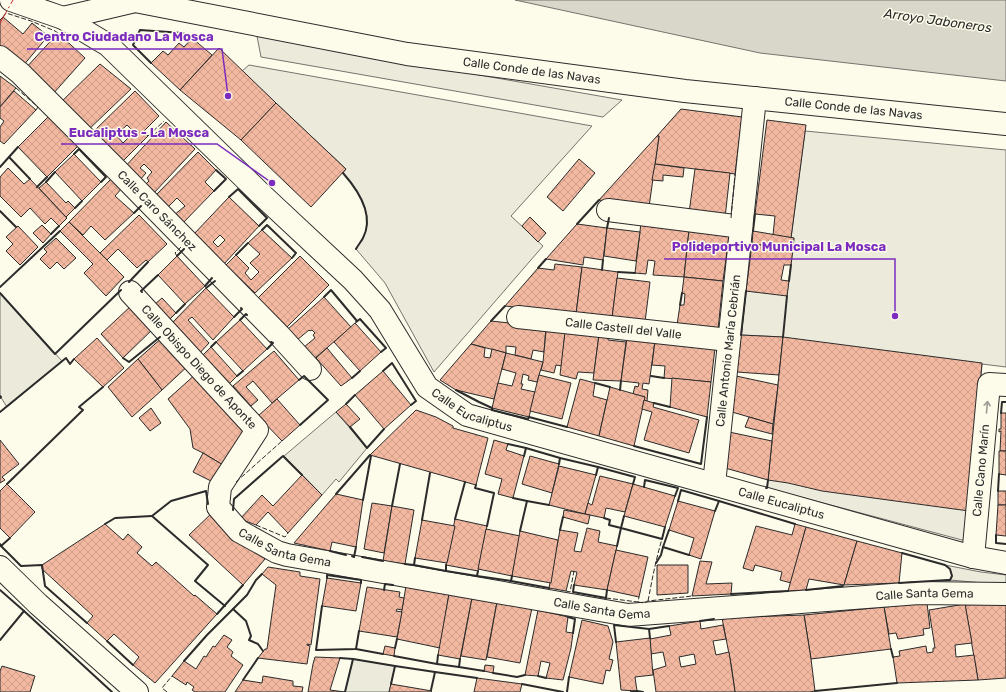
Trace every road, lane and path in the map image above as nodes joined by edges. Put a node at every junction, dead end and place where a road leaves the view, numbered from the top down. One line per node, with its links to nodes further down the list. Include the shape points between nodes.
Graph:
1 (11, 0): 2 (street, Calle Eucaliptus)
2 (63, 18): 4 (street, Calle Conde de las Navas, via 135,1 406,54); 13 (street, Calle Eucaliptus, via 108,45 353,280 380,310 427,387 467,415)
3 (0, 57): 11 (street, Calle Caro Sánchez, via 20,73 147,200)
4 (755, 98): 5 (street, Calle Conde de las Navas); 7 (street, Calle Antonio María Cebrián)
5 (1006, 124)
6 (608, 210): 7 (street)
7 (742, 227): 10 (street, Calle Antonio María Cebrián)
8 (130, 292): 14 (street, Calle Obispo Diego de Aponte, via 257,430 220,487)
9 (518, 317): 10 (street, Calle Castell del Valle)
10 (729, 340): 13 (street, Calle Antonio María Cebrián)
11 (310, 369)
12 (997, 385): 15 (street, Calle Cano Marín, one-way to 12)
13 (714, 484): 15 (street, Calle Eucaliptus)
14 (218, 507): 18 (street, Calle Santa Gema, via 239,531 287,555 628,615 919,593)
15 (973, 557): 16 (street, Calle Eucaliptus)
16 (1006, 563)
17 (0, 568): 19 (street)
18 (1006, 594)
19 (137, 692)

